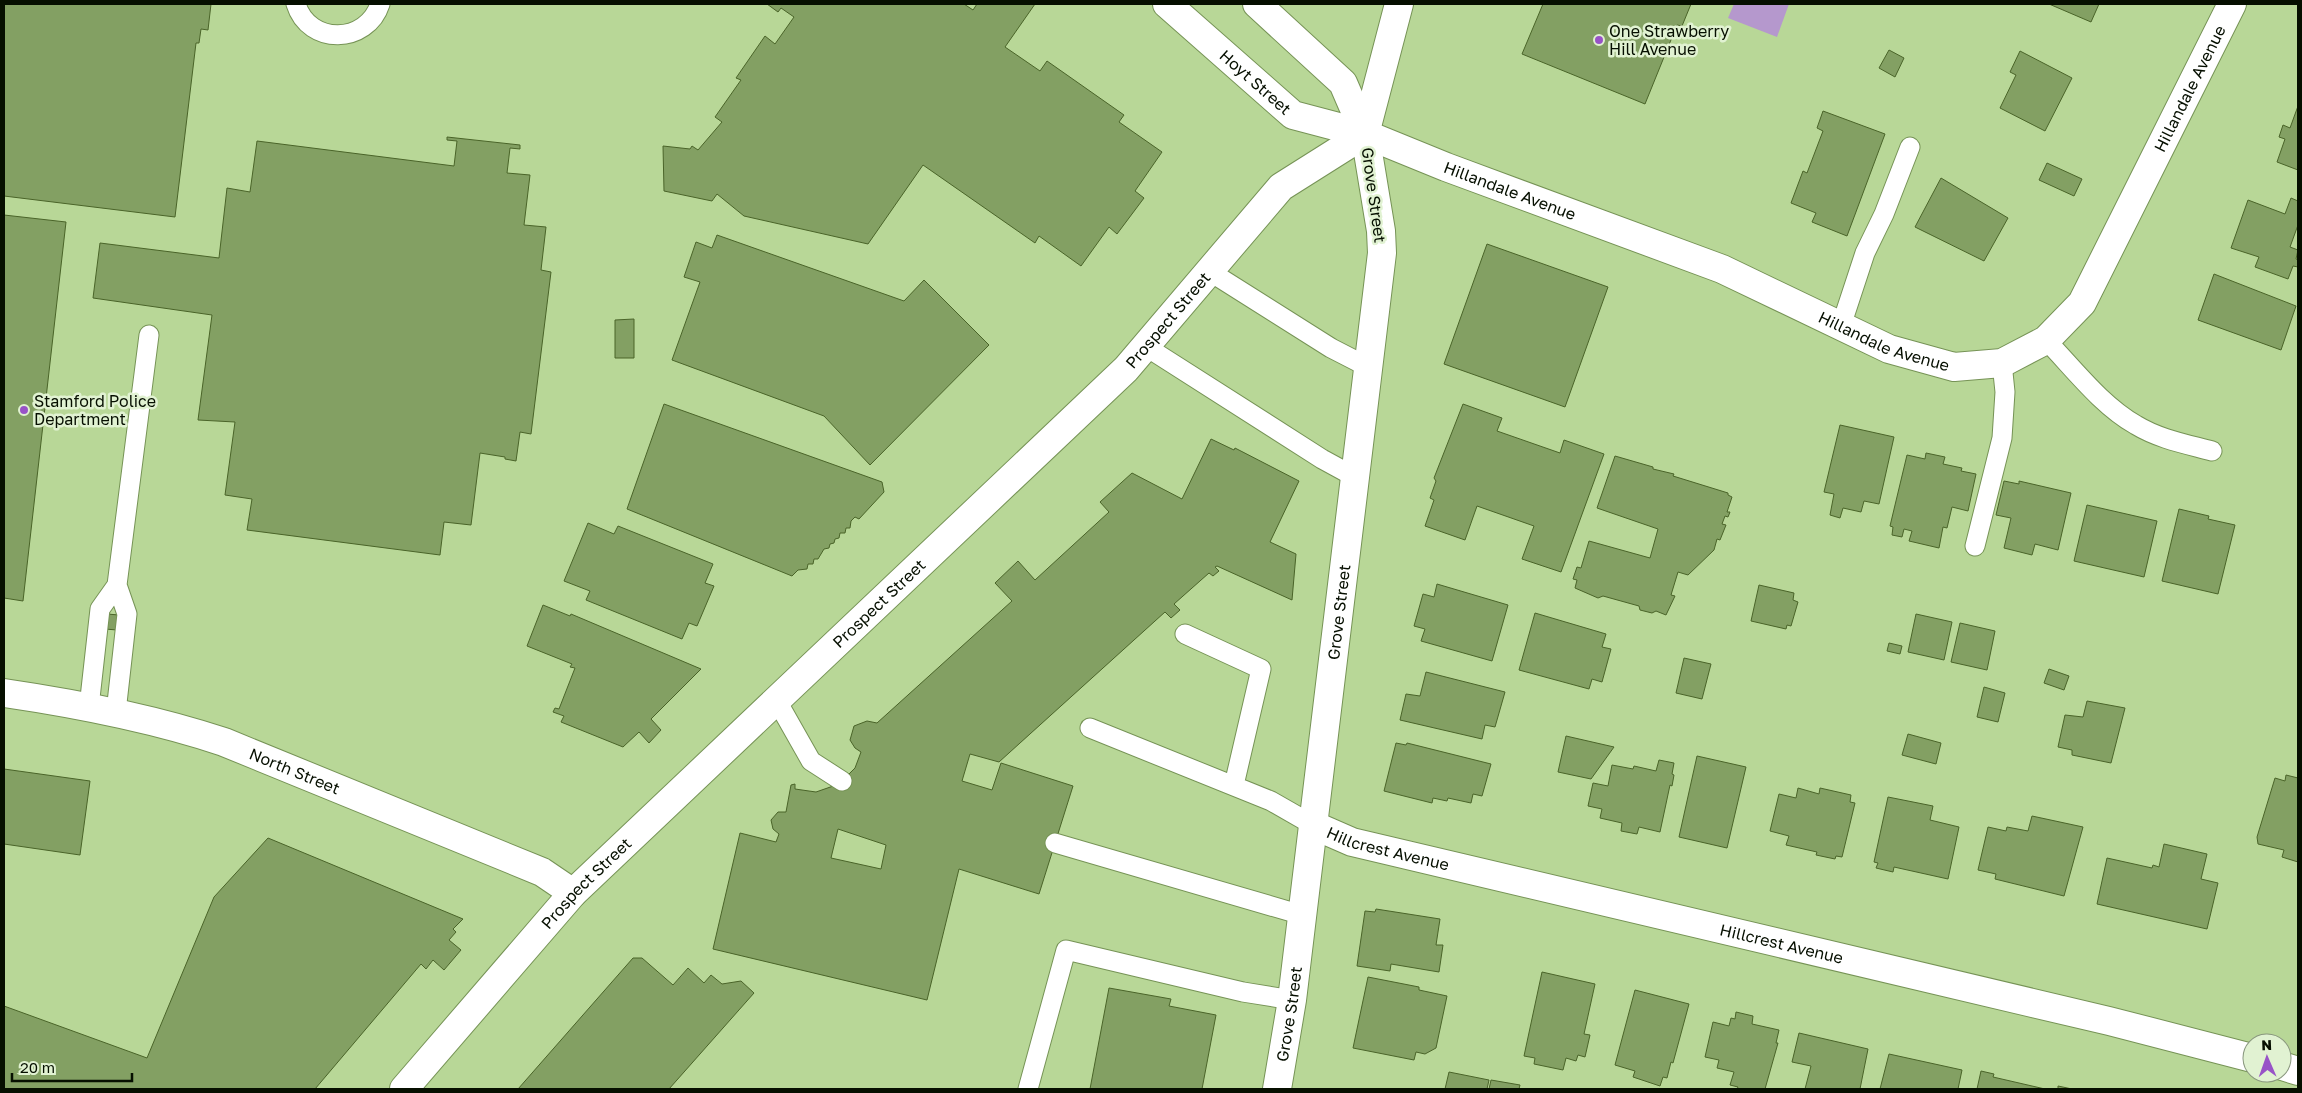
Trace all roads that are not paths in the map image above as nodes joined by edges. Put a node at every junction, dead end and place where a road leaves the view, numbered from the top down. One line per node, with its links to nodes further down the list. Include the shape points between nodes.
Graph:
1 (296, 4): 2 (lane, via 308,24 335,36 349,35 363,28 374,19)
2 (380, 4)
3 (1167, 4): 7 (street, Hoyt Street, via 1293,115)
4 (1257, 4): 7 (street, via 1343,83)
5 (1399, 4): 7 (street)
6 (2232, 4): 12 (street, Hillandale Avenue, via 2082,303)
7 (1365, 134): 9 (street, Prospect Street, via 1282,187); 10 (street, Hillandale Avenue, via 1722,270); 15 (street, Grove Street, via 1382,253)
8 (1910, 147): 10 (lane, via 1865,253)
9 (1209, 271): 13 (street, Prospect Street); 15 (lane, via 1331,348)
10 (1841, 326): 14 (street, Hillandale Avenue, via 1889,349 1954,367)
11 (149, 335): 19 (lane)
12 (2046, 340): 14 (street, Hillandale Avenue); 16 (lane, via 2112,408 2135,425 2164,439)
13 (1145, 346): 17 (lane); 22 (street, Prospect Street, via 1126,369)
14 (2002, 363): 18 (lane, via 2005,392 2002,438)
15 (1368, 367): 17 (street, Grove Street)
16 (2212, 451)
17 (1355, 477): 28 (street, Grove Street)
18 (1975, 546)
19 (116, 585): 23 (lane, via 100,609); 24 (lane, via 127,614)
20 (1184, 634): 27 (lane, via 1261,669)
21 (4, 693): 23 (street, North Street)
22 (777, 701): 26 (lane, via 811,761); 30 (street, Prospect Street)
23 (89, 707): 24 (street, North Street)
24 (116, 712): 30 (street, North Street, via 179,726 224,742 542,872)
25 (1090, 728): 27 (lane)
26 (842, 781)
27 (1234, 785): 28 (lane, via 1272,801)
28 (1313, 825): 31 (street, Grove Street); 33 (street, Hillcrest Avenue, via 1352,842 2109,1020)
29 (1055, 843): 31 (lane)
30 (573, 893): 35 (street, Prospect Street)
31 (1302, 915): 32 (street, Grove Street)
32 (1292, 1000): 34 (lane, via 1243,992 1066,950); 36 (street, Grove Street)
33 (2242, 1055)
34 (1030, 1081)
35 (404, 1089)
36 (1277, 1089)

